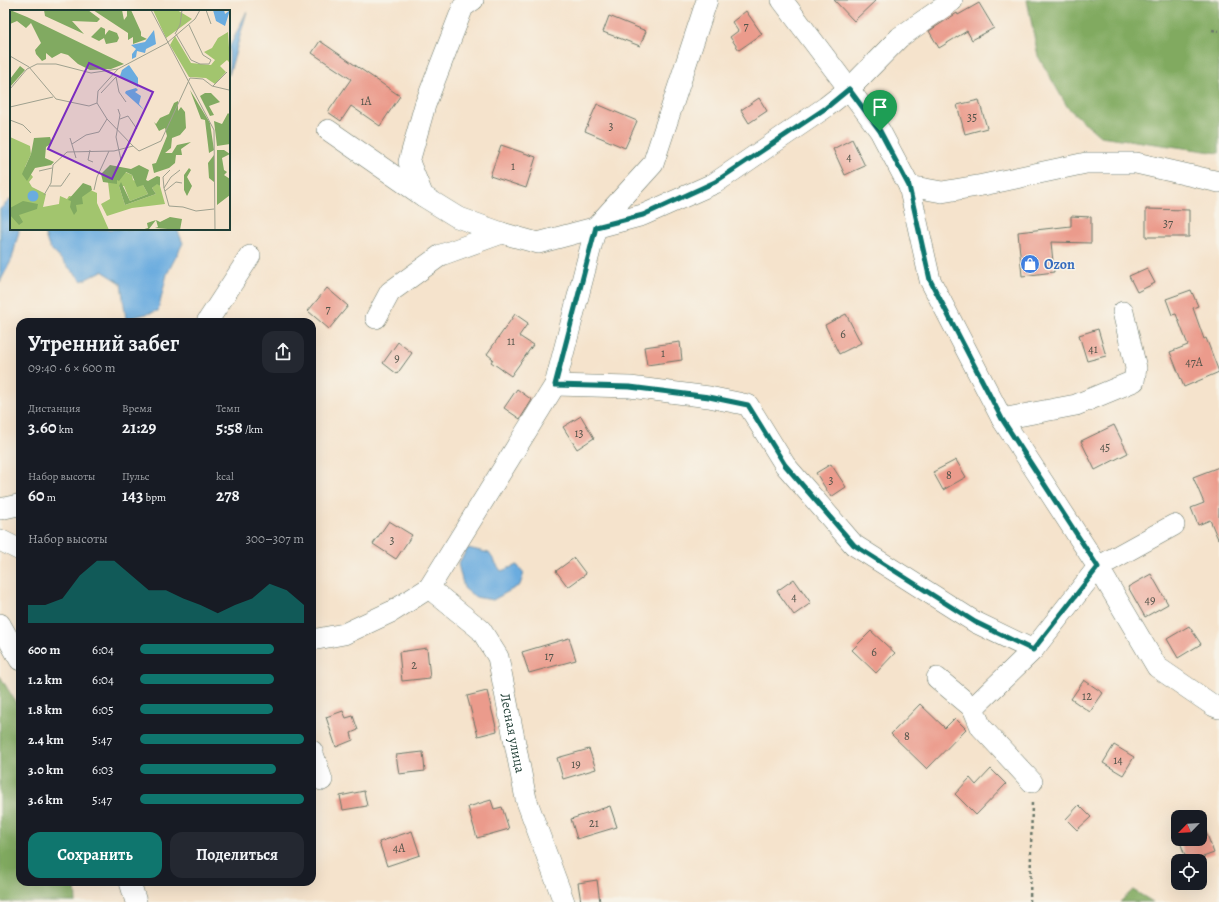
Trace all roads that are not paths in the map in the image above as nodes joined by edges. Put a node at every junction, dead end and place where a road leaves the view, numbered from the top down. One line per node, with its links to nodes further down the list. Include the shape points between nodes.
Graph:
1 (473, 0): 9 (street, via 463,7 425,105 409,162)
2 (707, 0): 10 (street, via 653,164)
3 (782, 0): 5 (street)
4 (952, 1): 5 (street, via 900,37)
5 (849, 89): 8 (street, via 880,131); 10 (street, via 826,108 715,182 643,215)
6 (328, 130): 9 (street)
7 (1219, 182): 8 (street, via 1136,163 1086,163 942,192)
8 (909, 186): 17 (street, via 930,280)
9 (424, 196): 11 (street, via 457,217)
10 (596, 227): 11 (street, via 538,244); 16 (street)
11 (502, 233): 15 (street, via 441,255 390,292)
12 (250, 256): 14 (street)
13 (1123, 312): 17 (street, via 1136,368 1134,381 1076,405)
14 (210, 318)
15 (376, 318)
16 (555, 385): 22 (street); 25 (street, via 630,387 709,397 748,405 785,465 854,545 975,622)
17 (1002, 419): 21 (street)
18 (1174, 525): 21 (street)
19 (0, 540): 20 (street)
20 (16, 548)
21 (1098, 567): 25 (street); 29 (street, via 1157,667)
22 (429, 588): 24 (street, via 393,611 344,634); 35 (street, Лесная улица, via 481,630 498,657 526,799)
23 (0, 624): 26 (street)
24 (316, 639)
25 (1033, 650): 28 (street)
26 (16, 653)
27 (937, 678): 28 (street)
28 (973, 708): 32 (street, via 981,727)
29 (1219, 708)
30 (316, 763): 31 (street)
31 (322, 780)
32 (1032, 782)
33 (131, 886): 34 (street)
34 (136, 902)
35 (564, 902)

